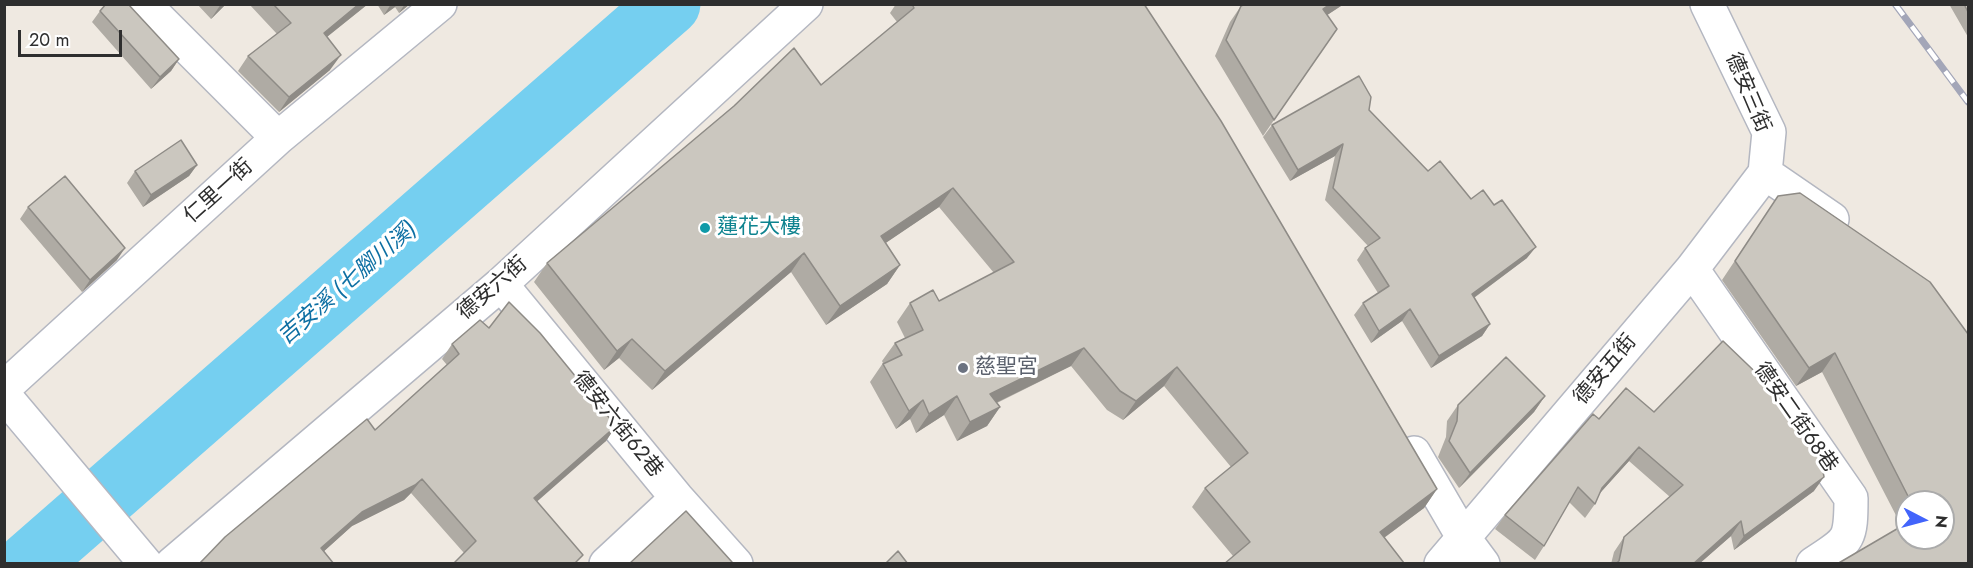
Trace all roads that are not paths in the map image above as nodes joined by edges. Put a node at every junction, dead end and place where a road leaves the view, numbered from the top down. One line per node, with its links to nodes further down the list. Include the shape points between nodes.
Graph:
1 (144, 4): 5 (street)
2 (440, 4): 5 (street, 仁里一街)
3 (806, 4): 9 (street, 德安六街)
4 (1707, 4): 6 (street, 德安三街, via 1769,132)
5 (278, 138): 10 (street, 仁里一街)
6 (1765, 173): 7 (street); 8 (street, 德安五街)
7 (1853, 233)
8 (1692, 269): 14 (street, 德安五街); 21 (street, 德安二街68巷, via 1851,498 1851,528 1844,543)
9 (501, 284): 13 (street, 德安六街62巷); 16 (street, 德安六街)
10 (4, 388)
11 (4, 395): 15 (street)
12 (1398, 425): 14 (street)
13 (677, 498): 17 (street); 18 (street, 德安六街62巷)
14 (1464, 537): 19 (street, 德安五街); 20 (street)
15 (146, 564)
16 (172, 564)
17 (606, 564)
18 (736, 564)
19 (1441, 564)
20 (1483, 564)
21 (1813, 564)

